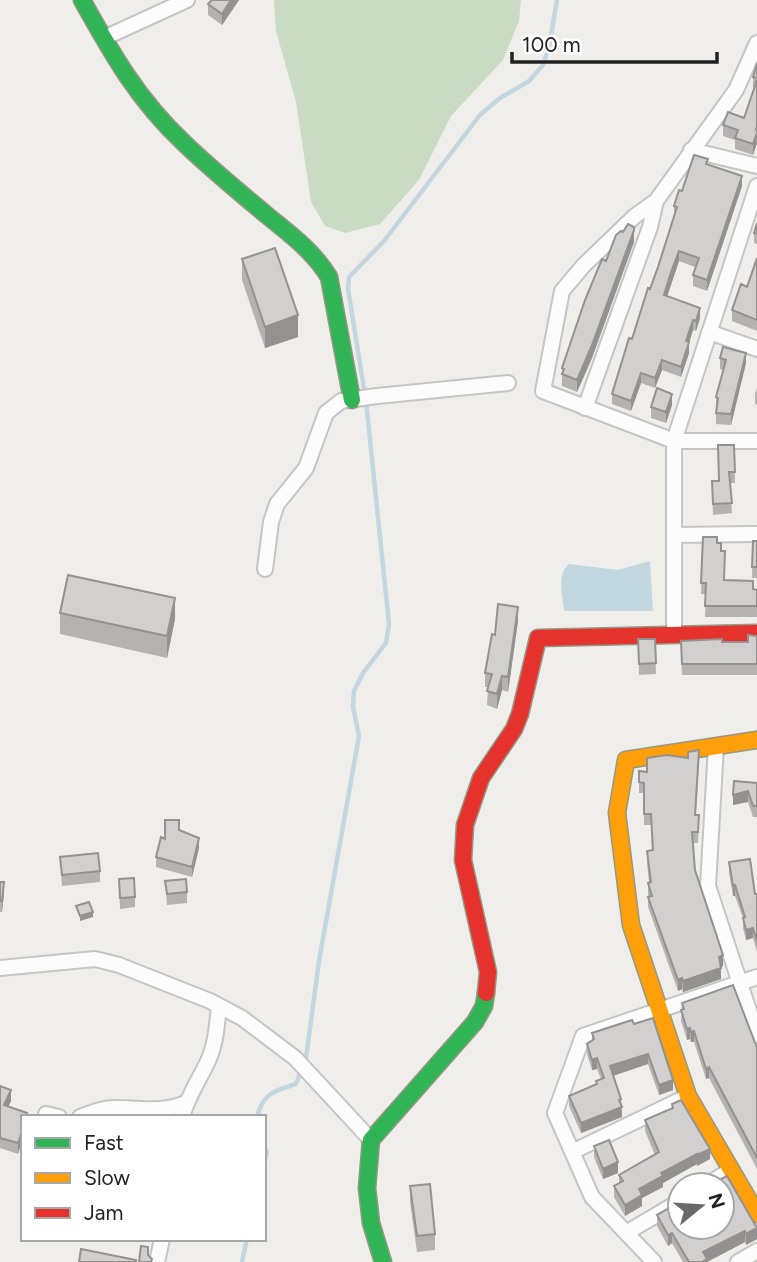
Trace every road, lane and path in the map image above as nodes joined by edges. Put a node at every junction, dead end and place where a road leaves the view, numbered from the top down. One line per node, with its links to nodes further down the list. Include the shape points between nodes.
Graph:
1 (82, 0): 3 (street)
2 (187, 0): 3 (street)
3 (104, 38): 12 (street, via 131,86 158,119 325,268)
4 (757, 43): 5 (street, via 736,90)
5 (691, 150): 6 (street); 8 (street)
6 (757, 166)
7 (757, 186): 9 (street)
8 (656, 201): 13 (street); 13 (street, via 635,216 562,291 542,391)
9 (709, 332): 10 (street); 14 (street)
10 (757, 349)
11 (508, 383): 12 (street)
12 (352, 400): 18 (street, via 341,401 326,413 306,468 277,504)
13 (585, 408): 14 (street)
14 (674, 441): 15 (street); 17 (street)
15 (757, 441)
16 (757, 534): 17 (street)
17 (674, 535): 19 (street)
18 (265, 569)
19 (674, 633): 20 (street); 32 (street, via 538,638 520,715 481,778 465,825 463,860 488,972 484,1006)
20 (757, 633)
21 (757, 740): 22 (street)
22 (716, 746): 25 (street, via 708,886); 27 (street, via 626,760 617,813 628,900)
23 (0, 968): 26 (street, via 95,959)
24 (757, 977): 25 (street)
25 (740, 983): 27 (street); 28 (street)
26 (219, 1006): 30 (street, via 213,1047); 32 (street, via 243,1017 295,1058)
27 (659, 1011): 29 (street); 33 (street, via 583,1036 555,1113)
28 (757, 1035)
29 (688, 1096): 33 (street); 34 (street)
30 (184, 1110): 31 (street, via 113,1107)
31 (85, 1115)
32 (371, 1140): 41 (street, via 367,1188)
33 (572, 1152): 37 (street, via 592,1197)
34 (731, 1170): 36 (street)
35 (666, 1209): 37 (street)
36 (757, 1214)
37 (626, 1233): 42 (street)
38 (162, 1241): 40 (street)
39 (757, 1251): 43 (street)
40 (157, 1262)
41 (383, 1262)
42 (654, 1262)
43 (738, 1262)

